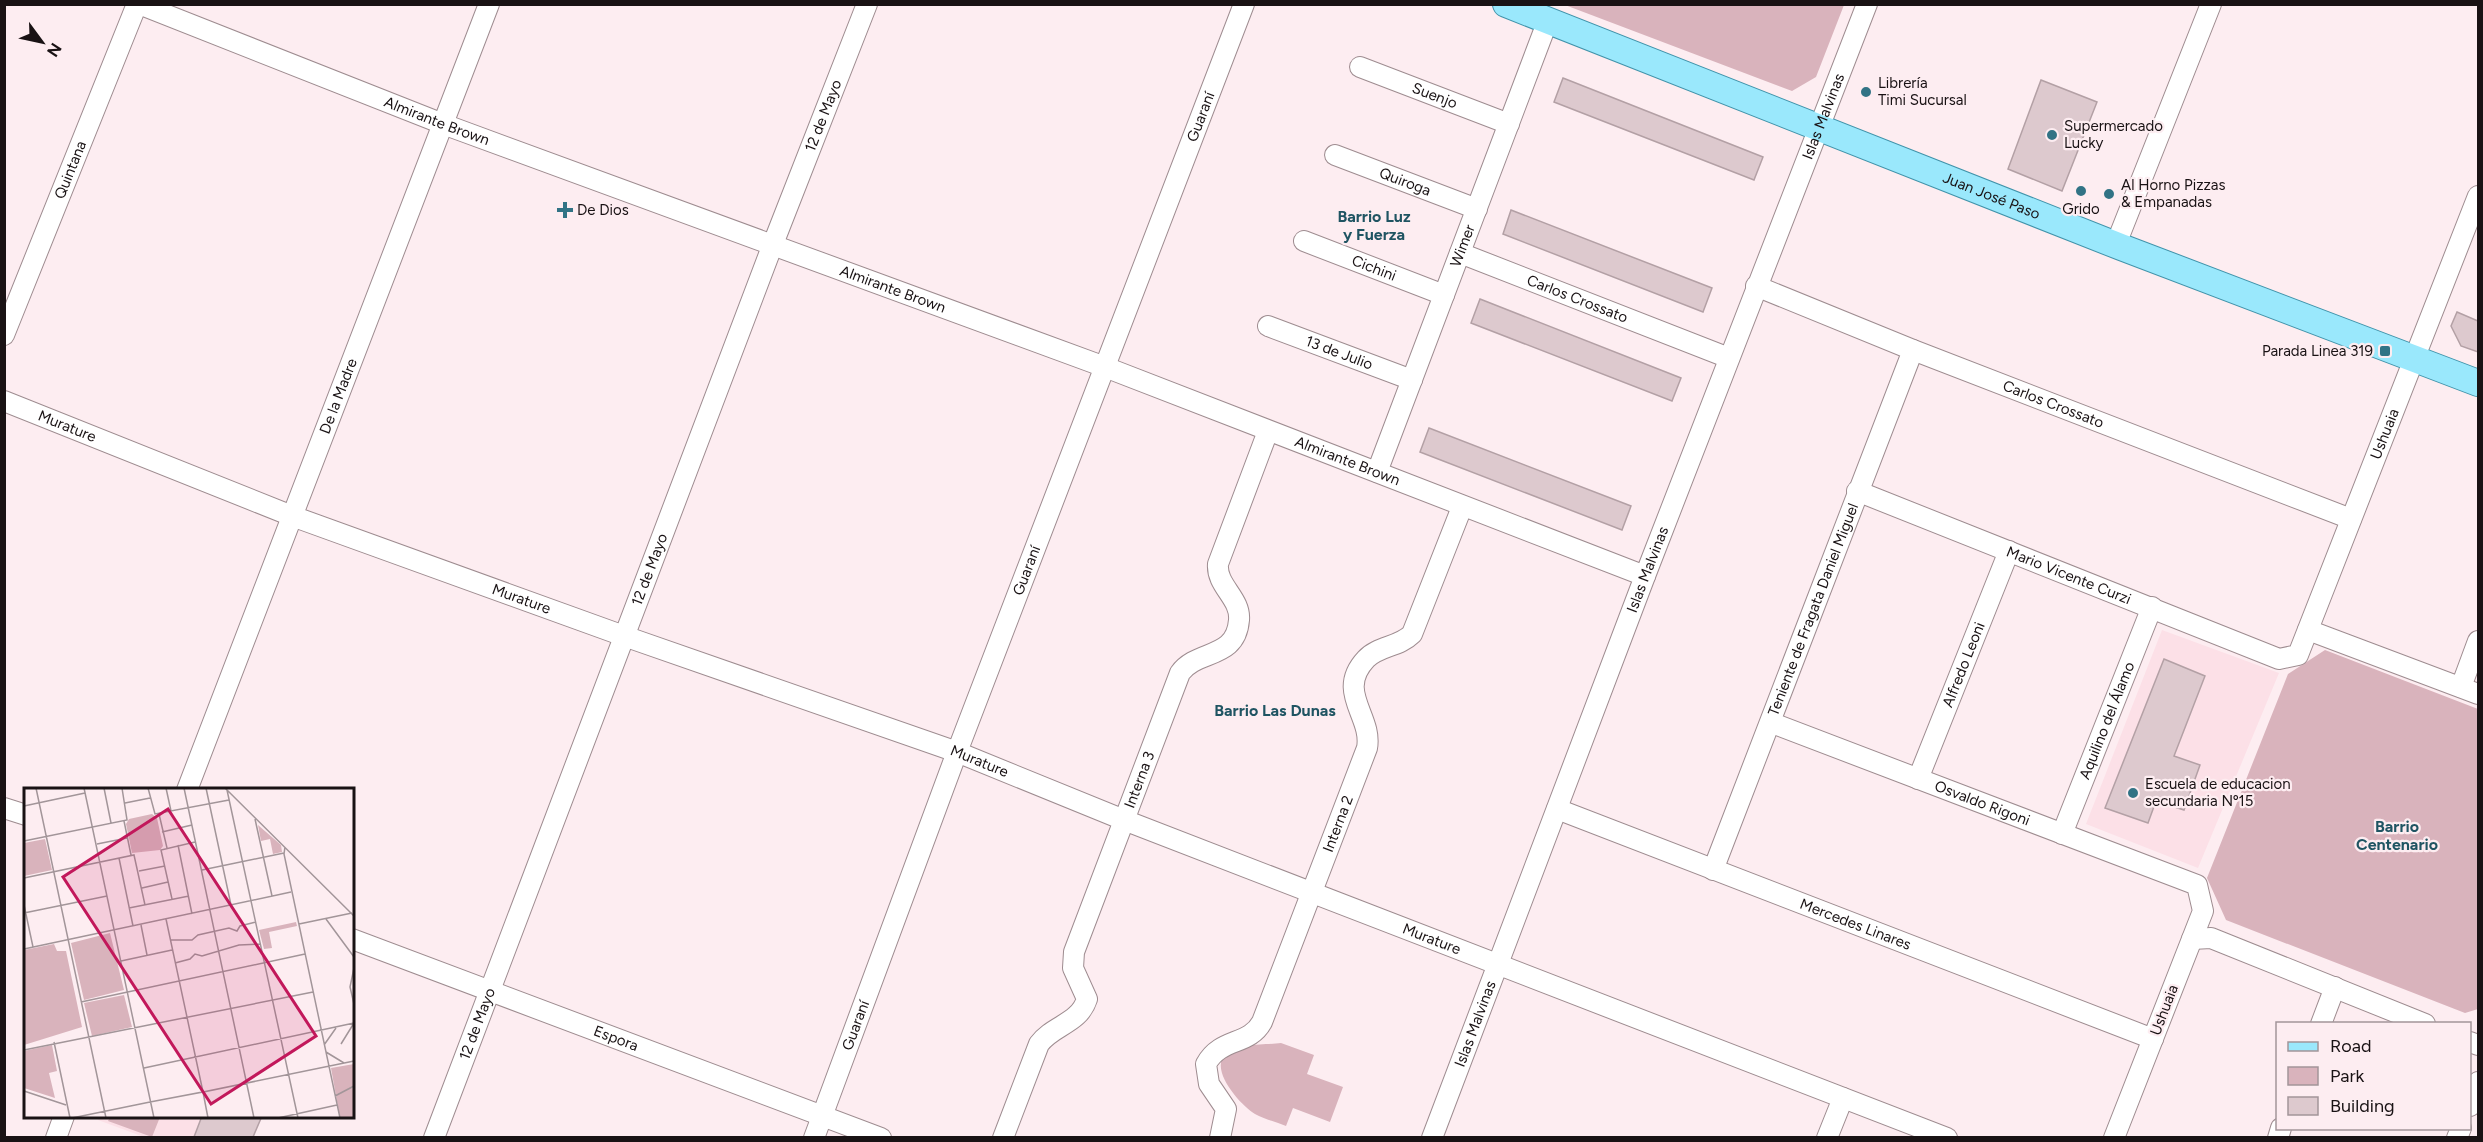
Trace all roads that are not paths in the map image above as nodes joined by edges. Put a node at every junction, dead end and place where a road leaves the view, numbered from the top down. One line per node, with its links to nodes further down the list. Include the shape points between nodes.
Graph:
1 (138, 4): 10 (street, Almirante Brown); 23 (street, Quintana)
2 (489, 4): 10 (street, De la Madre)
3 (867, 4): 17 (street, 12 de Mayo)
4 (1244, 4): 27 (street, Guaraní)
5 (1506, 4): 8 (main road, Juan José Paso)
6 (1867, 4): 12 (street, Islas Malvinas)
7 (2211, 4): 18 (street)
8 (1548, 20): 11 (street, Wimer); 12 (main road, Juan José Paso)
9 (1360, 67): 11 (street, Suenjo)
10 (443, 124): 17 (street, Almirante Brown); 35 (street, De la Madre)
11 (1509, 124): 15 (street, Wimer)
12 (1818, 127): 18 (main road, Juan José Paso); 20 (street, Islas Malvinas)
13 (1335, 155): 15 (street, Quiroga)
14 (2478, 196): 25 (street, Ushuaia)
15 (1477, 209): 19 (street, Wimer)
16 (1304, 241): 21 (street, Cichini)
17 (773, 244): 27 (street, Almirante Brown); 41 (street, 12 de Mayo)
18 (2116, 244): 25 (main road, Juan José Paso)
19 (1460, 253): 21 (street, Wimer); 26 (street, Carlos Crossato)
20 (1756, 286): 24 (street, Carlos Crossato); 26 (street, Islas Malvinas)
21 (1444, 295): 28 (street, Wimer)
22 (1268, 326): 28 (street, 13 de Julio)
23 (4, 335)
24 (1913, 350): 33 (street, Teniente de Fragata Daniel Miguel); 36 (street, Carlos Crossato)
25 (2414, 357): 29 (main road, Juan José Paso); 36 (street, Ushuaia)
26 (1729, 358): 38 (street, Islas Malvinas)
27 (1105, 367): 31 (street, Almirante Brown); 46 (street, Guaraní)
28 (1412, 380): 32 (street, Wimer)
29 (2478, 383)
30 (4, 401): 35 (street, Murature)
31 (1268, 432): 32 (street, Almirante Brown); 52 (street, Interna 3, via 1218,564 1221,582 1237,606 1238,627 1221,651 1192,660 1180,673)
32 (1377, 471): 34 (street, Almirante Brown)
33 (1857, 492): 37 (street, Mario Vicente Curzi); 45 (street, Teniente de Fragata Daniel Miguel)
34 (1462, 507): 38 (street, Almirante Brown); 56 (street, Interna 2, via 1412,634 1365,660 1358,675 1354,702 1367,727 1367,748)
35 (292, 516): 41 (street, Murature); 48 (street, De la Madre)
36 (2351, 519): 40 (street, Ushuaia)
37 (2009, 551): 39 (street, Mario Vicente Curzi); 47 (street, Alfredo Leoni)
38 (1645, 576): 50 (street, Islas Malvinas)
39 (2152, 607): 43 (street, Mario Vicente Curzi); 53 (street, Aquilino del Álamo)
40 (2308, 630): 43 (street, Ushuaia, via 2298,656); 44 (street)
41 (624, 636): 46 (street, Murature); 61 (street, 12 de Mayo)
42 (2478, 641): 44 (street)
43 (2279, 659)
44 (2470, 690)
45 (1772, 723): 47 (street, Osvaldo Rigoni); 54 (street, Teniente de Fragata Daniel Miguel)
46 (957, 752): 52 (street, Murature); 68 (street, Guaraní)
47 (1918, 779): 53 (street, Osvaldo Rigoni)
48 (187, 788)
49 (4, 807): 51 (street)
50 (1557, 809): 54 (street, Mercedes Linares); 59 (street, Islas Malvinas)
51 (24, 814)
52 (1124, 820): 56 (street, Murature); 74 (street, Interna 3, via 1072,961 1087,999 1083,1010 1039,1044)
53 (2062, 834): 55 (street, Osvaldo Rigoni)
54 (1713, 870): 64 (street, Mercedes Linares)
55 (2193, 882): 57 (street, Ushuaia, via 2203,911)
56 (1312, 892): 59 (street, Murature); 75 (street, Interna 2, via 1258,1030 1219,1048 1206,1064 1209,1084 1226,1109)
57 (2192, 939): 60 (street, via 2211,938); 64 (street, Ushuaia)
58 (354, 940): 61 (street, Espora)
59 (1500, 965): 66 (street, Murature); 76 (street, Islas Malvinas)
60 (2335, 987): 62 (street); 63 (street)
61 (491, 992): 68 (street, Espora); 71 (street, 12 de Mayo)
62 (2321, 1022)
63 (2422, 1022)
64 (2153, 1039): 79 (street, Ushuaia)
65 (2478, 1082): 67 (street)
66 (1843, 1098): 77 (street); 78 (street, Murature)
67 (2471, 1101)
68 (823, 1115): 72 (street, Guaraní); 73 (street, Espora)
69 (63, 1118): 70 (street)
70 (56, 1137)
71 (434, 1137)
72 (814, 1137)
73 (881, 1137)
74 (1003, 1137)
75 (1220, 1137)
76 (1432, 1137)
77 (1827, 1137)
78 (1947, 1137)
79 (2114, 1137)

